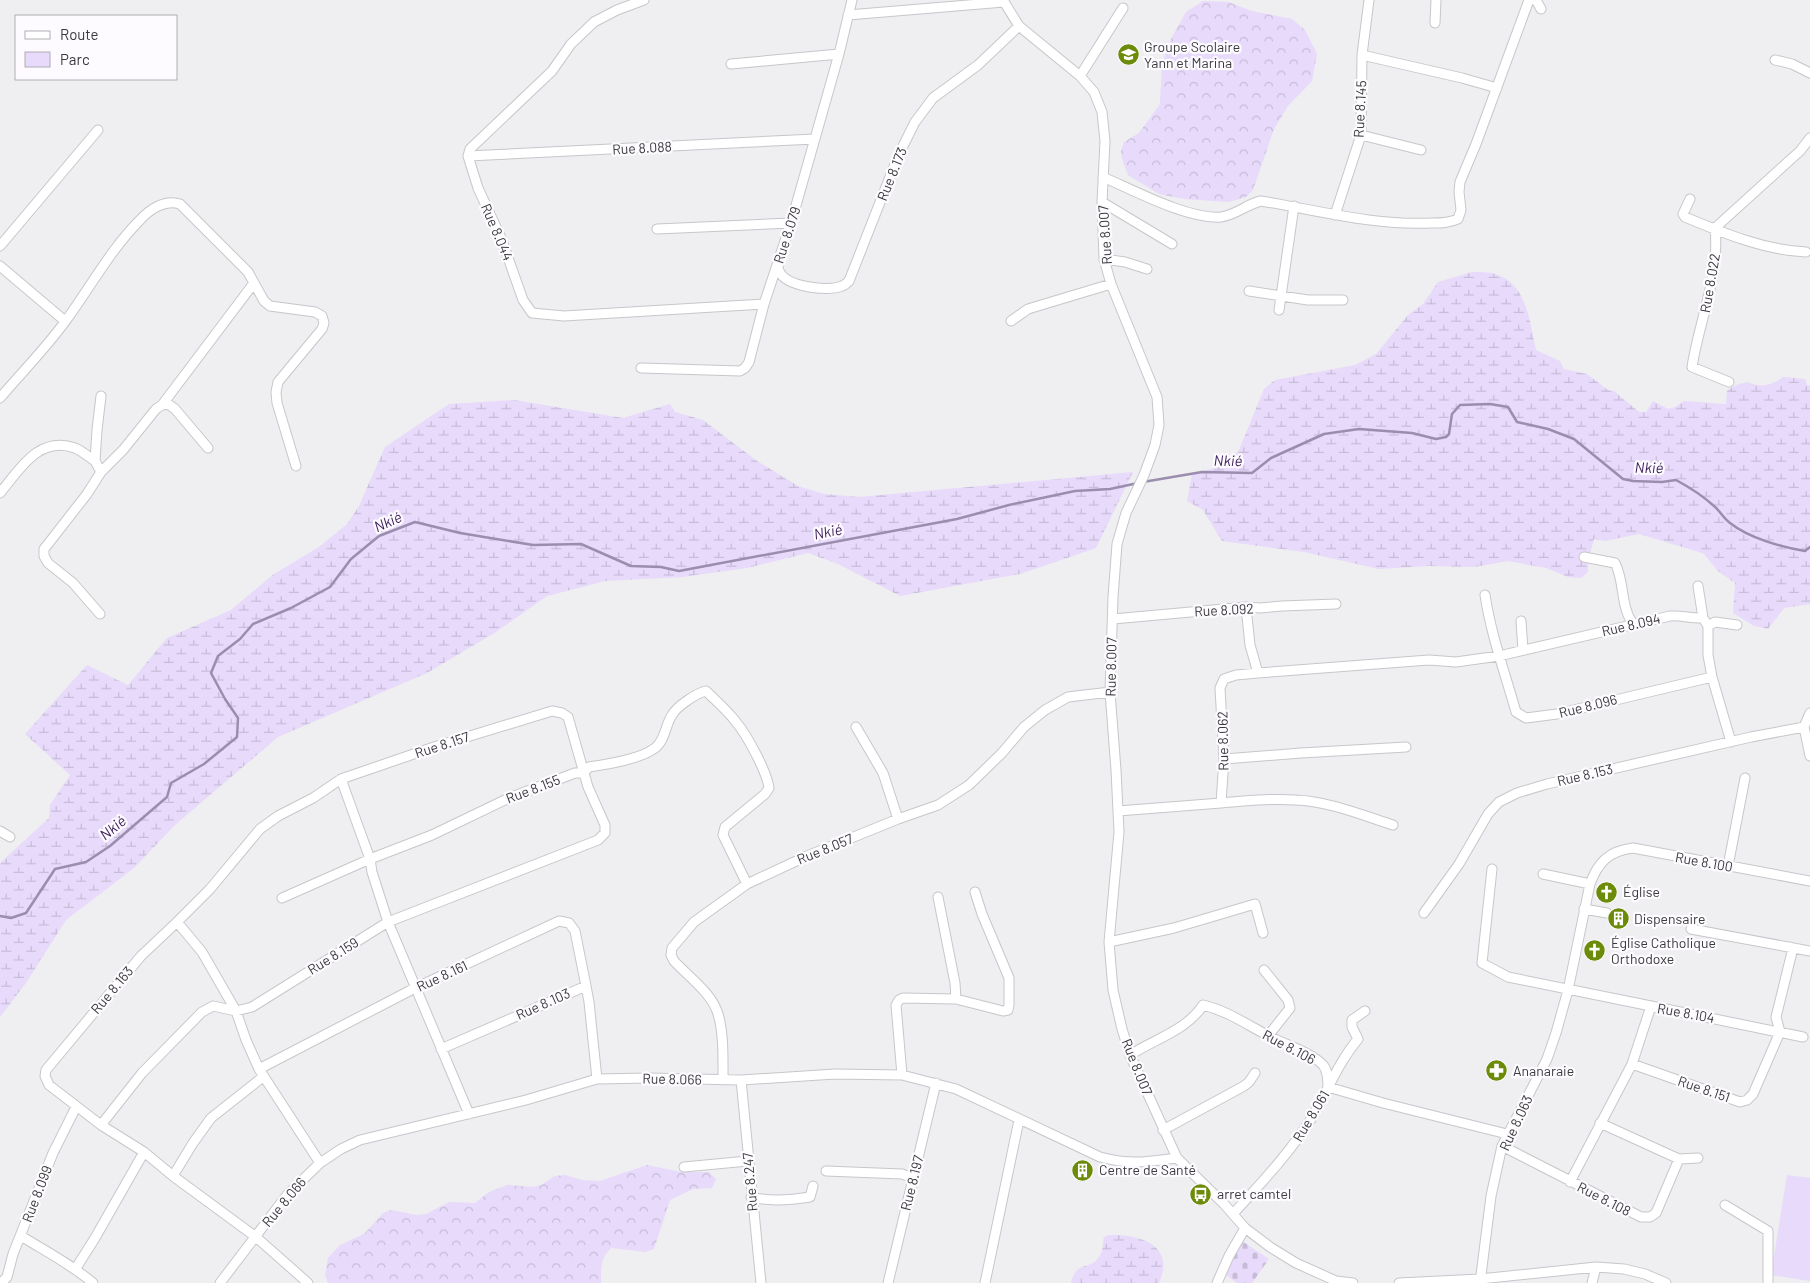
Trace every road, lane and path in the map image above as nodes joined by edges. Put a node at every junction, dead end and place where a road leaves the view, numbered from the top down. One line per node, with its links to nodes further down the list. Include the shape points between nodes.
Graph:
1 (644, 0): 25 (street, via 594,22 571,44 552,70 470,149)
2 (852, 0): 10 (street, Rue 8.079)
3 (1369, 0): 14 (street, Rue 8.145)
4 (1436, 0): 11 (street)
5 (1529, 0): 19 (street)
6 (1536, 0): 9 (street)
7 (1004, 1): 10 (street); 12 (street, Rue 8.007)
8 (1123, 8): 18 (street)
9 (1542, 9)
10 (848, 15): 13 (street, Rue 8.079)
11 (1435, 23)
12 (1019, 26): 18 (street, Rue 8.007); 38 (street, Rue 8.173, via 978,65 933,98 915,122 899,154 849,282 822,288 800,286 779,272)
13 (840, 54): 16 (street); 23 (street, Rue 8.079)
14 (1362, 55): 19 (street); 21 (street, Rue 8.145)
15 (1776, 60): 17 (street)
16 (731, 64)
17 (1810, 73)
18 (1080, 76): 26 (street, Rue 8.007, via 1094,92 1102,112)
19 (1497, 88): 30 (street, via 1460,182 1458,192 1462,210 1458,219 1408,224)
20 (98, 130): 35 (street)
21 (1361, 135): 24 (street); 30 (street, Rue 8.145)
22 (1810, 138): 32 (street, via 1800,151)
23 (815, 139): 25 (street, Rue 8.088); 31 (street, Rue 8.079)
24 (1421, 150)
25 (468, 156): 46 (street, Rue 8.044, via 478,188 524,300 532,312 564,316)
26 (1104, 177): 28 (street, Rue 8.007); 29 (street, via 1170,207 1202,215 1220,217 1261,201)
27 (1690, 199): 32 (street, via 1684,217)
28 (1102, 202): 34 (street); 37 (street, Rue 8.007)
29 (1294, 206): 30 (street); 44 (street)
30 (1335, 215)
31 (791, 224): 33 (street); 38 (street, Rue 8.079)
32 (1715, 228): 36 (street, via 1766,247); 51 (street, Rue 8.022, via 1714,271 1692,366 1694,370)
33 (657, 229)
34 (1172, 244)
35 (0, 246)
36 (1806, 252)
37 (1104, 259): 40 (street); 42 (street, Rue 8.007)
38 (778, 263): 46 (street, Rue 8.079)
39 (0, 266): 48 (street)
40 (1148, 269)
41 (254, 283): 48 (street, via 248,272 180,204 161,204 141,219 113,253); 54 (street); 57 (street, via 270,306 315,312 322,316 324,323 278,382 276,392)
42 (1111, 284): 49 (street, via 1028,309); 66 (street, Rue 8.007, via 1157,396 1159,425 1155,445 1117,544)
43 (1249, 291): 44 (street)
44 (1282, 296): 45 (street); 47 (street)
45 (1342, 300)
46 (764, 304): 50 (street, Rue 8.079, via 749,362 740,371)
47 (1279, 310)
48 (65, 321): 53 (street)
49 (1011, 321)
50 (641, 368)
51 (1729, 382)
52 (102, 396): 56 (street)
53 (0, 398)
54 (162, 405): 55 (street, via 168,404 175,409); 58 (street)
55 (208, 448)
56 (95, 461): 58 (street); 59 (street, via 77,449 47,446 34,454)
57 (296, 466)
58 (101, 472): 65 (street, via 44,550 48,563 73,583)
59 (0, 493)
60 (1584, 557): 69 (street, via 1615,563 1620,573 1624,605)
61 (1698, 586): 68 (street)
62 (1484, 595): 72 (street, Rue 8.096)
63 (1336, 604): 64 (street, Rue 8.092)
64 (1246, 607): 66 (street, Rue 8.092); 73 (street, via 1250,645)
65 (100, 614)
66 (1113, 619): 75 (street, Rue 8.007)
67 (1521, 621): 71 (street)
68 (1706, 622): 69 (street, Rue 8.094, via 1680,615); 70 (street, Rue 8.094); 74 (street)
69 (1634, 624): 71 (street, Rue 8.094)
70 (1737, 625)
71 (1523, 650): 72 (street, Rue 8.094)
72 (1499, 656): 73 (street, Rue 8.094, via 1456,662 1430,660); 74 (street, Rue 8.096, via 1516,712 1526,718 1557,714)
73 (1258, 673): 82 (street, Rue 8.062, via 1224,679 1220,688)
74 (1712, 677): 79 (street)
75 (1110, 692): 87 (street, Rue 8.007); 88 (street, Rue 8.057, via 1068,697 1045,710 1024,727 969,785 938,805)
76 (1810, 713): 78 (street)
77 (856, 727): 88 (street, via 883,773)
78 (1804, 727): 79 (street, Rue 8.153); 81 (street)
79 (1731, 742): 104 (street, Rue 8.153, via 1546,784 1499,802)
80 (1406, 747): 82 (street)
81 (1810, 756)
82 (1224, 759): 86 (street, Rue 8.062)
83 (583, 773): 85 (street, Rue 8.157, via 568,717 552,711); 92 (street, Rue 8.155, via 575,773 508,798 432,835); 98 (street, Rue 8.155, via 589,767 644,756 657,747 671,715 706,691 736,722 768,782 765,794 725,827 723,835); 107 (street, Rue 8.159, via 605,825 605,833 598,840)
84 (1745, 778): 94 (street)
85 (341, 779): 92 (street); 106 (street, via 260,829 210,889)
86 (1221, 803): 87 (street); 89 (street, via 1296,800 1322,804)
87 (1118, 812): 110 (street, Rue 8.007)
88 (898, 819): 98 (street, Rue 8.057)
89 (1393, 825)
90 (0, 831): 91 (street)
91 (10, 837)
92 (370, 859): 102 (street, Rue 8.155); 107 (street)
93 (1602, 862): 94 (street, Rue 8.100, via 1618,850 1633,848); 99 (street, Rue 8.063)
94 (1728, 866): 97 (street, Rue 8.100)
95 (1492, 869): 116 (street, via 1482,963 1508,976)
96 (1543, 874): 99 (street)
97 (1810, 880)
98 (747, 884): 131 (street, Rue 8.057, via 694,922 672,948 671,955 717,1011 723,1045)
99 (1590, 884): 103 (street, Rue 8.063)
100 (976, 892): 117 (street, via 1009,978 1009,1005 1008,1010 1003,1011)
101 (938, 897): 117 (street)
102 (282, 898)
103 (1584, 909): 105 (street); 116 (street, Rue 8.063)
104 (1424, 912)
105 (1607, 913)
106 (177, 922): 119 (street, via 202,952); 135 (street, Rue 8.163, via 141,956 46,1070 49,1085)
107 (388, 922): 115 (street); 119 (street, Rue 8.159, via 252,1007)
108 (1691, 929): 111 (street)
109 (1264, 934): 110 (street, via 1255,904 1174,928)
110 (1109, 942): 125 (street, Rue 8.007, via 1114,990)
111 (1790, 947): 112 (street); 121 (street, Rue 8.151, via 1792,952 1776,1017)
112 (1810, 951)
113 (1264, 970): 122 (street, via 1288,1000 1290,1008)
114 (586, 986): 115 (street, Rue 8.161, via 576,932 569,923 559,921); 124 (street, Rue 8.103); 130 (street, Rue 8.103)
115 (415, 988): 124 (street); 127 (street, Rue 8.161)
116 (1568, 990): 118 (street); 141 (street, Rue 8.063, via 1547,1059)
117 (956, 999): 129 (street, via 899,1000 896,1005)
118 (1651, 1006): 121 (street, Rue 8.104); 126 (street, Rue 8.104)
119 (236, 1010): 127 (street); 139 (street, Rue 8.159, via 213,1006 202,1012 142,1073)
120 (1365, 1011): 134 (street, Rue 8.061, via 1352,1020 1358,1039)
121 (1780, 1032): 123 (street, Rue 8.104); 126 (street, Rue 8.151, via 1753,1094 1740,1102)
122 (1268, 1036): 125 (street, Rue 8.106, via 1240,1019 1204,1005 1179,1029); 134 (street, Rue 8.106, via 1315,1058 1324,1067)
123 (1803, 1037)
124 (441, 1049): 136 (street)
125 (1130, 1055): 140 (street, Rue 8.007)
126 (1632, 1064): 138 (street)
127 (261, 1073): 148 (street); 151 (street, Rue 8.161, via 211,1118)
128 (1255, 1073): 140 (street, via 1244,1086)
129 (902, 1075): 132 (street, Rue 8.066, via 836,1074); 133 (street, Rue 8.066)
130 (597, 1079): 131 (street, Rue 8.066); 136 (street, Rue 8.066)
131 (723, 1080): 132 (street, Rue 8.066)
132 (741, 1080): 147 (street, Rue 8.247)
133 (936, 1083): 137 (street, Rue 8.066, via 956,1089); 152 (street, Rue 8.197)
134 (1328, 1087): 141 (street); 157 (street, Rue 8.061, via 1291,1149)
135 (76, 1106): 139 (street, Rue 8.163); 159 (street, Rue 8.099, via 53,1153)
136 (469, 1114): 148 (street, Rue 8.066, via 360,1140)
137 (1020, 1120): 144 (street, Rue 8.066, via 1100,1157 1136,1163); 170 (street)
138 (1600, 1123): 146 (street); 153 (street)
139 (101, 1124): 143 (street, Rue 8.163)
140 (1163, 1130): 144 (street, Rue 8.007)
141 (1507, 1134): 142 (street, Rue 8.063)
142 (1502, 1146): 153 (street, Rue 8.108); 163 (street, Rue 8.063, via 1491,1196)
143 (144, 1152): 151 (street, Rue 8.163); 161 (street)
144 (1177, 1158): 157 (street, Rue 8.007)
145 (1698, 1158): 146 (street)
146 (1679, 1159): 153 (street, Rue 8.108, via 1656,1213 1650,1217 1641,1217)
147 (748, 1161): 149 (street); 155 (street, Rue 8.247)
148 (320, 1163): 160 (street, Rue 8.066, via 287,1195)
149 (684, 1167)
150 (826, 1171): 152 (street, via 902,1174)
151 (173, 1176): 160 (street, Rue 8.163)
152 (913, 1178): 169 (street, Rue 8.197)
153 (1570, 1182)
154 (813, 1186): 155 (street, via 810,1197 760,1200)
155 (751, 1197): 168 (street, Rue 8.247)
156 (1725, 1205): 176 (street, via 1768,1232)
157 (1233, 1214): 158 (street, Rue 8.007)
158 (1245, 1228): 171 (street); 172 (street, Rue 8.007, via 1296,1263 1336,1281)
159 (21, 1236): 161 (street); 165 (street, Rue 8.099)
160 (256, 1237): 164 (street, Rue 8.163); 167 (street, Rue 8.066)
161 (76, 1268): 166 (street)
162 (1596, 1268): 163 (street); 174 (street); 175 (street, via 1624,1268)
163 (1480, 1281): 173 (street)
164 (305, 1282)
165 (1, 1283)
166 (93, 1283)
167 (220, 1283)
168 (761, 1283)
169 (888, 1283)
170 (985, 1283)
171 (1217, 1283)
172 (1353, 1283)
173 (1399, 1283)
174 (1592, 1283)
175 (1666, 1283)
176 (1768, 1283)

